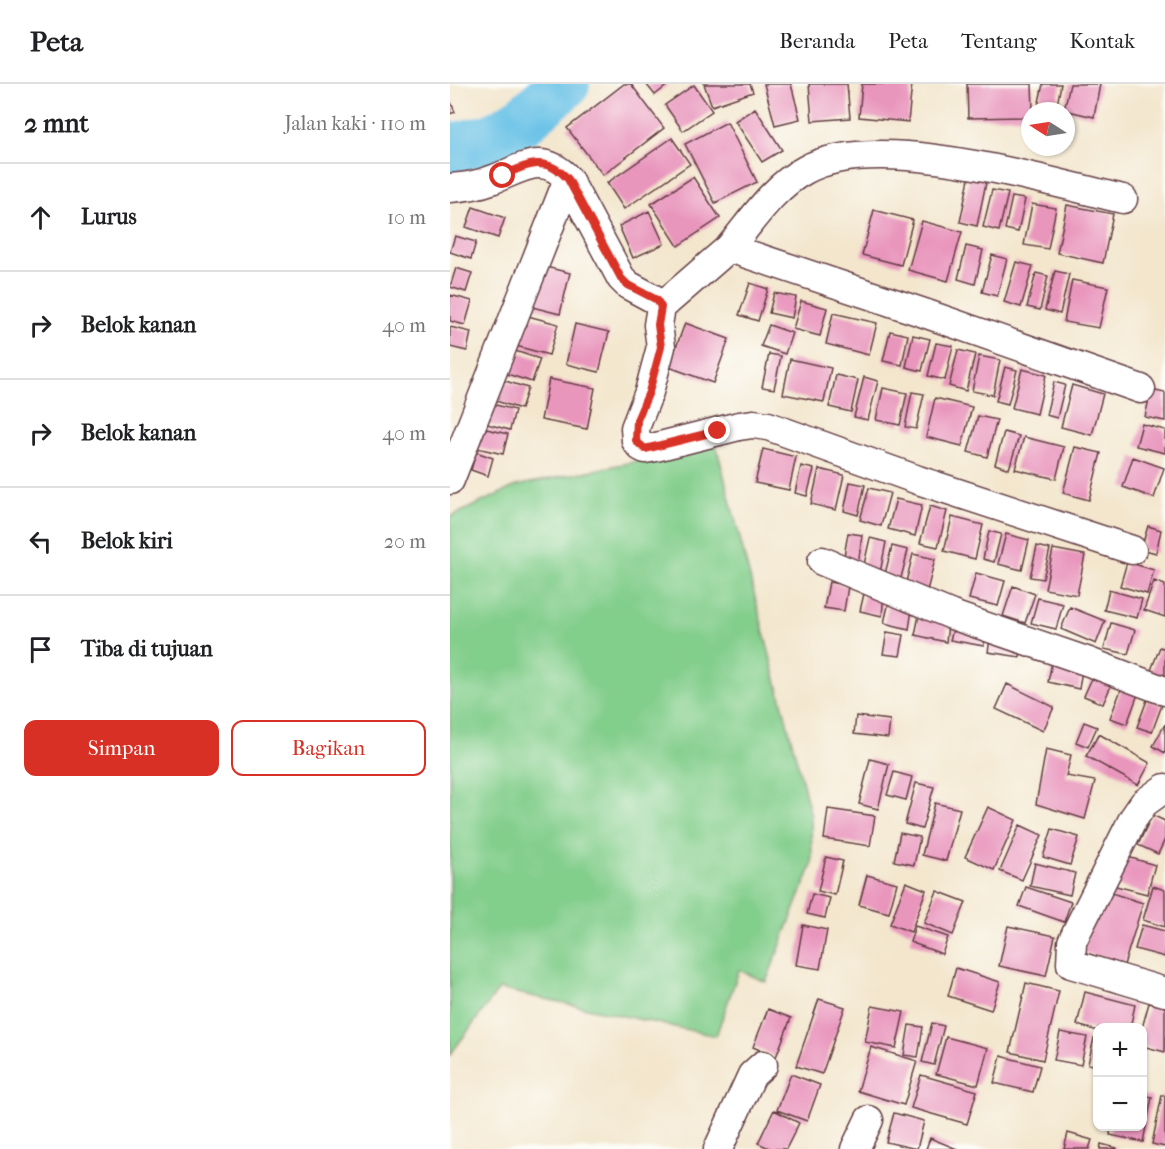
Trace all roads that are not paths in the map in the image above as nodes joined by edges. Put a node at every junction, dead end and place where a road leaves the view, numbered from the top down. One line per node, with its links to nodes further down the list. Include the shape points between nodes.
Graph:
1 (568, 179): 2 (street, via 552,166 531,165 491,181); 5 (street, via 621,278 657,300); 7 (street)
2 (450, 188)
3 (1123, 199): 4 (street, via 973,164 906,156 842,158 804,170 781,187)
4 (729, 248): 5 (street); 6 (street)
5 (661, 307): 8 (street, via 661,347 635,428 641,447 656,447 739,426 768,426)
6 (1141, 389)
7 (450, 480)
8 (1132, 550)
9 (822, 561): 10 (street, via 952,615)
10 (1165, 691)
11 (1165, 788): 12 (street, via 1144,803 1126,830 1072,942 1071,964)
12 (1165, 992)
13 (763, 1065): 15 (street, via 752,1075)
14 (869, 1120): 16 (street)
15 (718, 1149)
16 (855, 1149)

